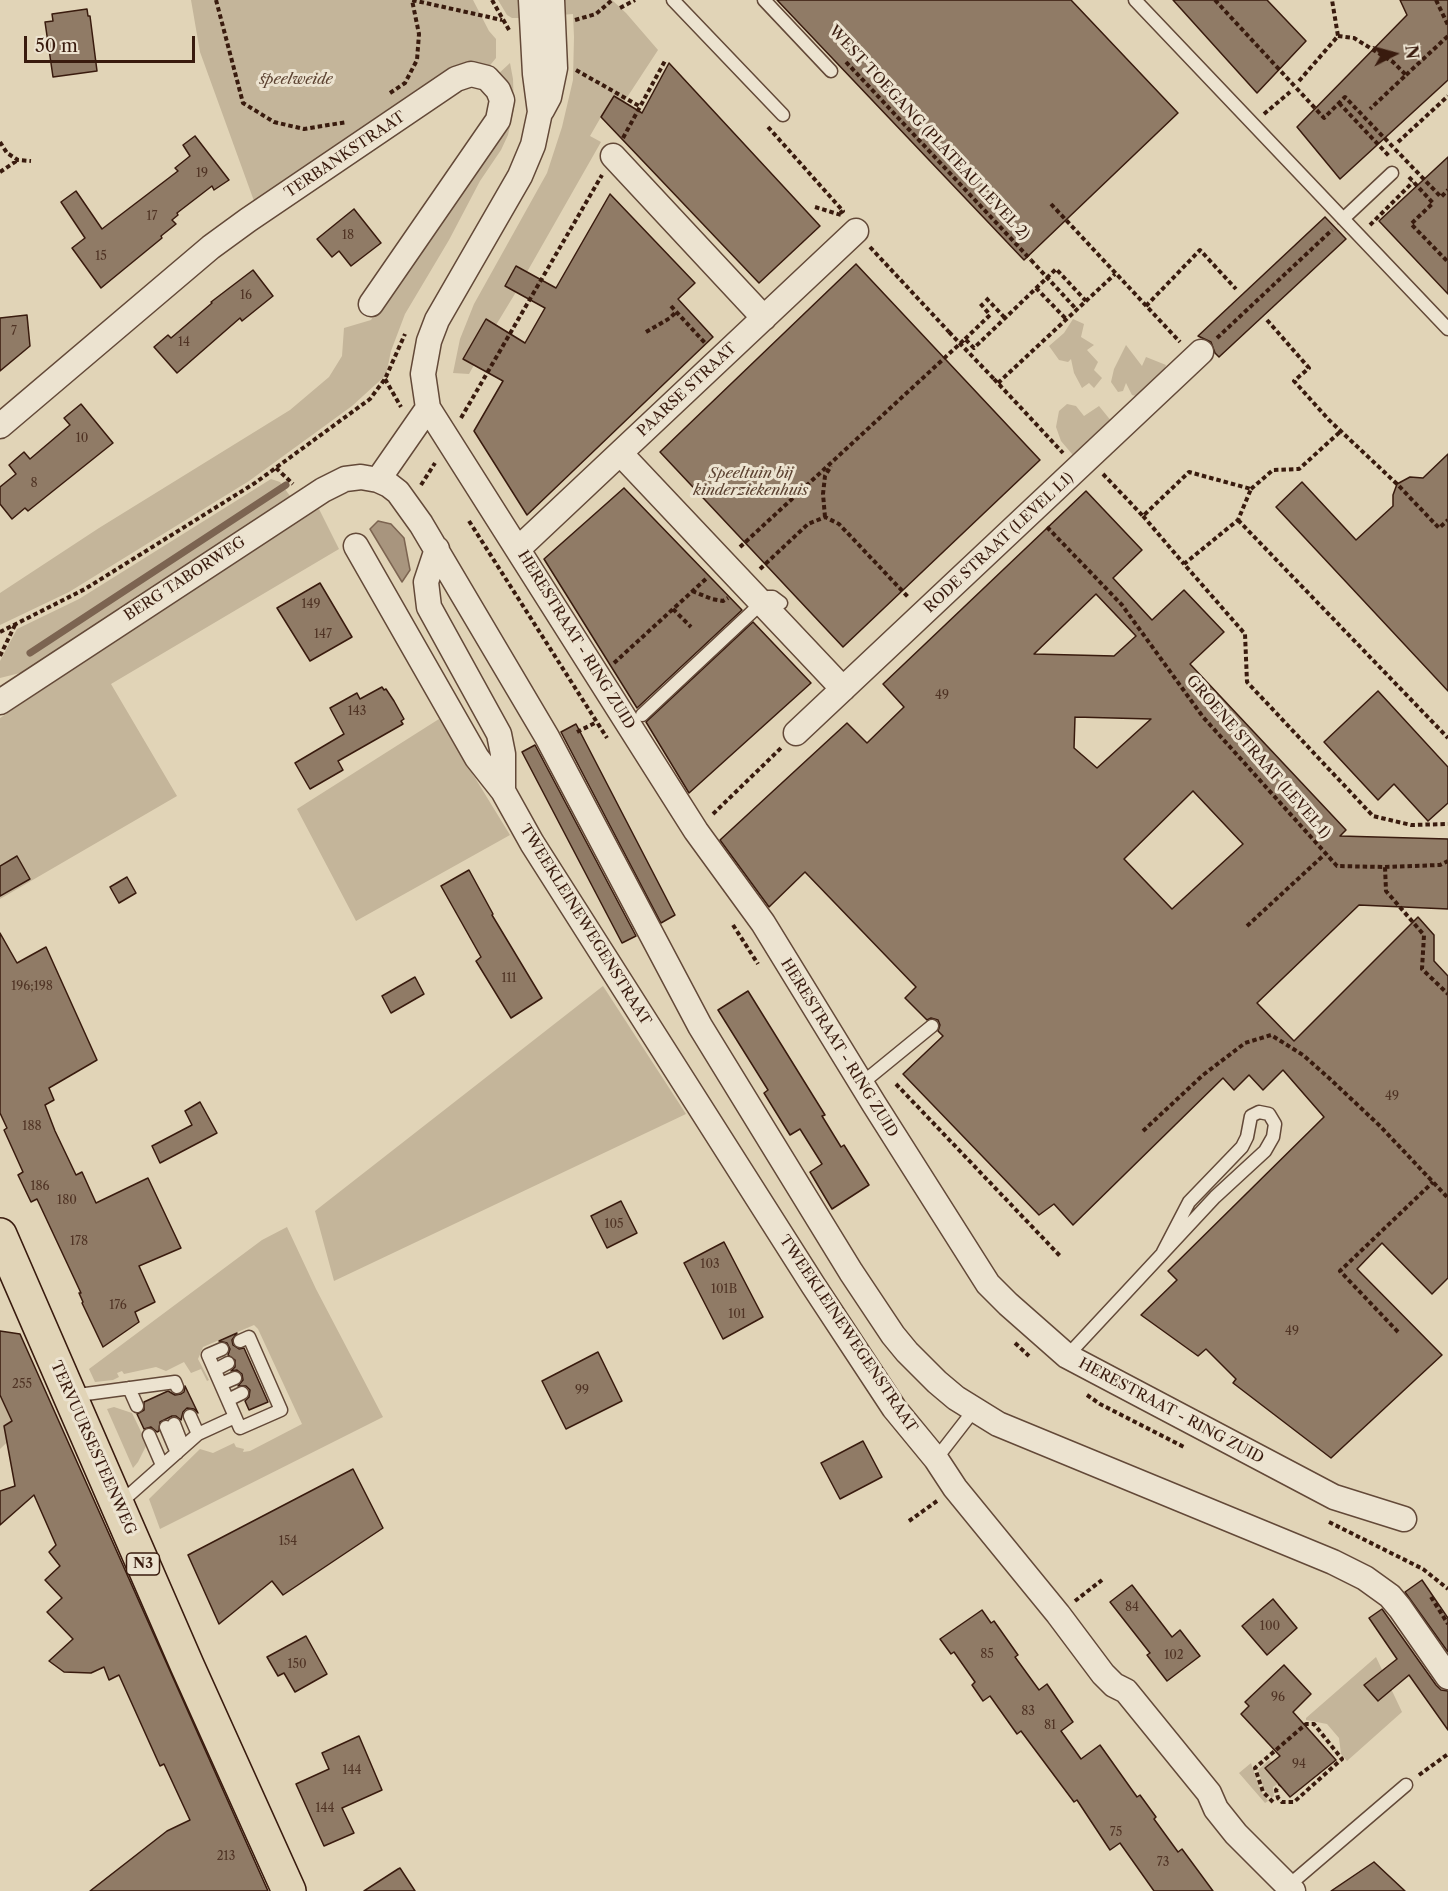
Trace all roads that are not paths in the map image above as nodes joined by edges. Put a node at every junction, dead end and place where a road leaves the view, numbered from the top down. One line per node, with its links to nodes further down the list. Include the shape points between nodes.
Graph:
1 (531, 0): 7 (street)
2 (552, 0): 7 (street, via 555,68 549,97)
3 (673, 0): 8 (lane)
4 (764, 0): 6 (lane)
5 (1135, 0): 11 (lane)
6 (831, 71)
7 (540, 112): 17 (street, via 520,176 450,294 429,341 423,374)
8 (783, 115)
9 (613, 156): 14 (street)
10 (1392, 167): 11 (lane)
11 (1343, 219): 15 (lane)
12 (855, 231): 14 (street, PAARSE STRAAT)
13 (371, 304): 18 (street, TERBANKSTRAAT, via 498,120 503,105 501,95 488,78 471,74 456,79 248,220)
14 (764, 318): 19 (street, PAARSE STRAAT)
15 (1448, 329)
16 (1198, 355): 25 (street, RODE STRAAT (LEVEL L1))
17 (428, 408): 20 (street); 23 (street, HERESTRAAT - RING ZUID)
18 (0, 426)
19 (620, 453): 23 (street, PAARSE STRAAT); 25 (street)
20 (378, 480): 22 (street, via 398,492); 26 (street, BERG TABORWEG, via 352,477 323,490)
21 (356, 546): 29 (street, TWEEKLEINEWEGENSTRAAT, via 477,758)
22 (437, 549): 29 (street, TWEEKLEINEWEGENSTRAAT, via 426,582 429,607 499,734); 47 (street, via 547,737 700,1026 851,1272 907,1352 937,1382)
23 (518, 549): 27 (street, HERESTRAAT - RING ZUID, via 599,677 618,692)
24 (781, 603): 27 (lane, via 768,597)
25 (843, 689): 28 (street, RODE STRAAT (LEVEL L1))
26 (0, 702)
27 (636, 721): 31 (street, HERESTRAAT - RING ZUID, via 696,831 763,923)
28 (796, 733)
29 (503, 790): 54 (street, TWEEKLEINEWEGENSTRAAT, via 532,843 813,1285 894,1408)
30 (933, 1026): 31 (lane)
31 (861, 1084): 36 (street, HERESTRAAT - RING ZUID, via 988,1284)
32 (0, 1235): 44 (main road, TERVUURSESTEENWEG / N3)
33 (1163, 1252): 33 (lane, via 1265,1151 1275,1124 1269,1114 1259,1112 1251,1116 1242,1147 1189,1202); 36 (lane)
34 (240, 1341): 49 (lane, via 249,1337 251,1354 264,1384 281,1410 240,1428)
35 (222, 1349): 38 (lane, via 208,1355)
36 (1067, 1356): 57 (street, HERESTRAAT - RING ZUID, via 1334,1497)
37 (228, 1364): 38 (lane)
38 (215, 1370): 40 (lane)
39 (235, 1378): 40 (lane)
40 (221, 1384): 45 (lane)
41 (177, 1387): 42 (lane, via 175,1382 155,1391)
42 (129, 1388): 44 (lane); 46 (lane)
43 (242, 1393): 45 (lane)
44 (70, 1396): 56 (main road, TERVUURSESTEENWEG / N3)
45 (228, 1400): 49 (lane)
46 (137, 1406)
47 (974, 1410): 54 (lane); 58 (street, via 1023,1436 1365,1578 1390,1596)
48 (190, 1416): 51 (lane)
49 (235, 1417): 51 (lane)
50 (170, 1426): 53 (lane)
51 (198, 1434): 53 (lane)
52 (149, 1435): 55 (lane)
53 (180, 1450): 55 (lane)
54 (936, 1459): 60 (street, TWEEKLEINEWEGENSTRAAT, via 1103,1674 1126,1691 1209,1793 1236,1834)
55 (162, 1465): 56 (lane)
56 (118, 1505): 61 (main road, TERVUURSESTEENWEG / N3)
57 (1404, 1519)
58 (1448, 1677)
59 (1406, 1785): 60 (lane)
60 (1290, 1888)
61 (289, 1891)

